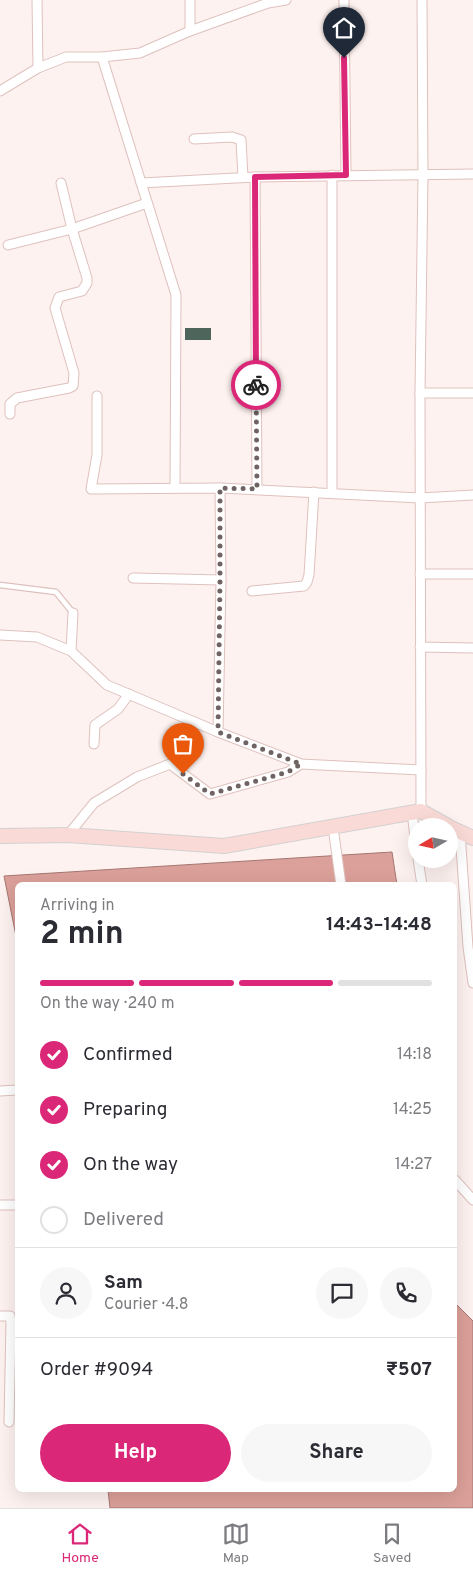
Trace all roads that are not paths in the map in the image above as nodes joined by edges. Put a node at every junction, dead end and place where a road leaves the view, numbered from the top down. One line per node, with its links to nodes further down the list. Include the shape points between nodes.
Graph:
1 (37, 0): 9 (street)
2 (190, 0): 7 (street)
3 (286, 0): 6 (street)
4 (344, 0): 15 (street)
5 (422, 0): 12 (street)
6 (268, 2): 7 (street)
7 (190, 31): 8 (street, via 140,53)
8 (102, 57): 9 (street, via 66,56); 19 (street)
9 (38, 68): 10 (street)
10 (0, 91)
11 (194, 140): 16 (street, via 232,137 241,140)
12 (423, 174): 13 (street); 15 (street); 23 (street)
13 (473, 174)
14 (332, 175): 15 (street); 17 (street); 31 (street)
15 (346, 175)
16 (243, 177): 17 (street); 19 (street)
17 (255, 177): 29 (street)
18 (61, 183): 21 (street)
19 (141, 183): 20 (street)
20 (147, 203): 21 (street); 27 (street, via 176,295)
21 (72, 229): 22 (street); 26 (street, via 87,284 82,291 59,297 54,308 74,373 73,386 17,398 10,404)
22 (8, 245)
23 (420, 393): 24 (street); 33 (street)
24 (473, 393)
25 (97, 396): 27 (street, via 98,455 90,489)
26 (10, 414)
27 (175, 488): 28 (street)
28 (220, 488): 29 (street); 37 (street)
29 (257, 489): 30 (street)
30 (314, 492): 31 (street); 39 (street, via 307,582 304,586)
31 (332, 493): 33 (street)
32 (473, 495): 33 (street)
33 (420, 498): 34 (street)
34 (420, 574): 35 (street); 42 (street)
35 (473, 574)
36 (132, 578): 37 (street)
37 (220, 580): 46 (street)
38 (0, 585): 40 (lane, via 56,592)
39 (252, 591)
40 (73, 613): 44 (street)
41 (0, 635): 44 (street, via 37,637)
42 (420, 648): 43 (street); 49 (street)
43 (473, 648)
44 (71, 651): 45 (street, via 107,685)
45 (129, 694): 46 (street); 47 (street, via 118,709 95,725)
46 (218, 732): 48 (street)
47 (94, 744)
48 (301, 764): 49 (street); 54 (street, via 288,772 210,794 170,764 137,777 94,803)
49 (421, 770): 50 (street)
50 (416, 812): 51 (street); 52 (main road); 53 (main road)
51 (416, 818)
52 (333, 826): 54 (main road, via 224,846); 57 (street)
53 (462, 833): 59 (street)
54 (68, 835): 55 (main road)
55 (0, 836)
56 (419, 868): 58 (street)
57 (342, 882)
58 (422, 882)
59 (473, 983)
60 (15, 1090): 61 (street)
61 (0, 1091)
62 (457, 1182): 63 (street)
63 (473, 1200)
64 (0, 1205): 65 (street)
65 (15, 1205)
66 (0, 1316): 67 (street)
67 (14, 1316): 68 (street)
68 (9, 1422)

